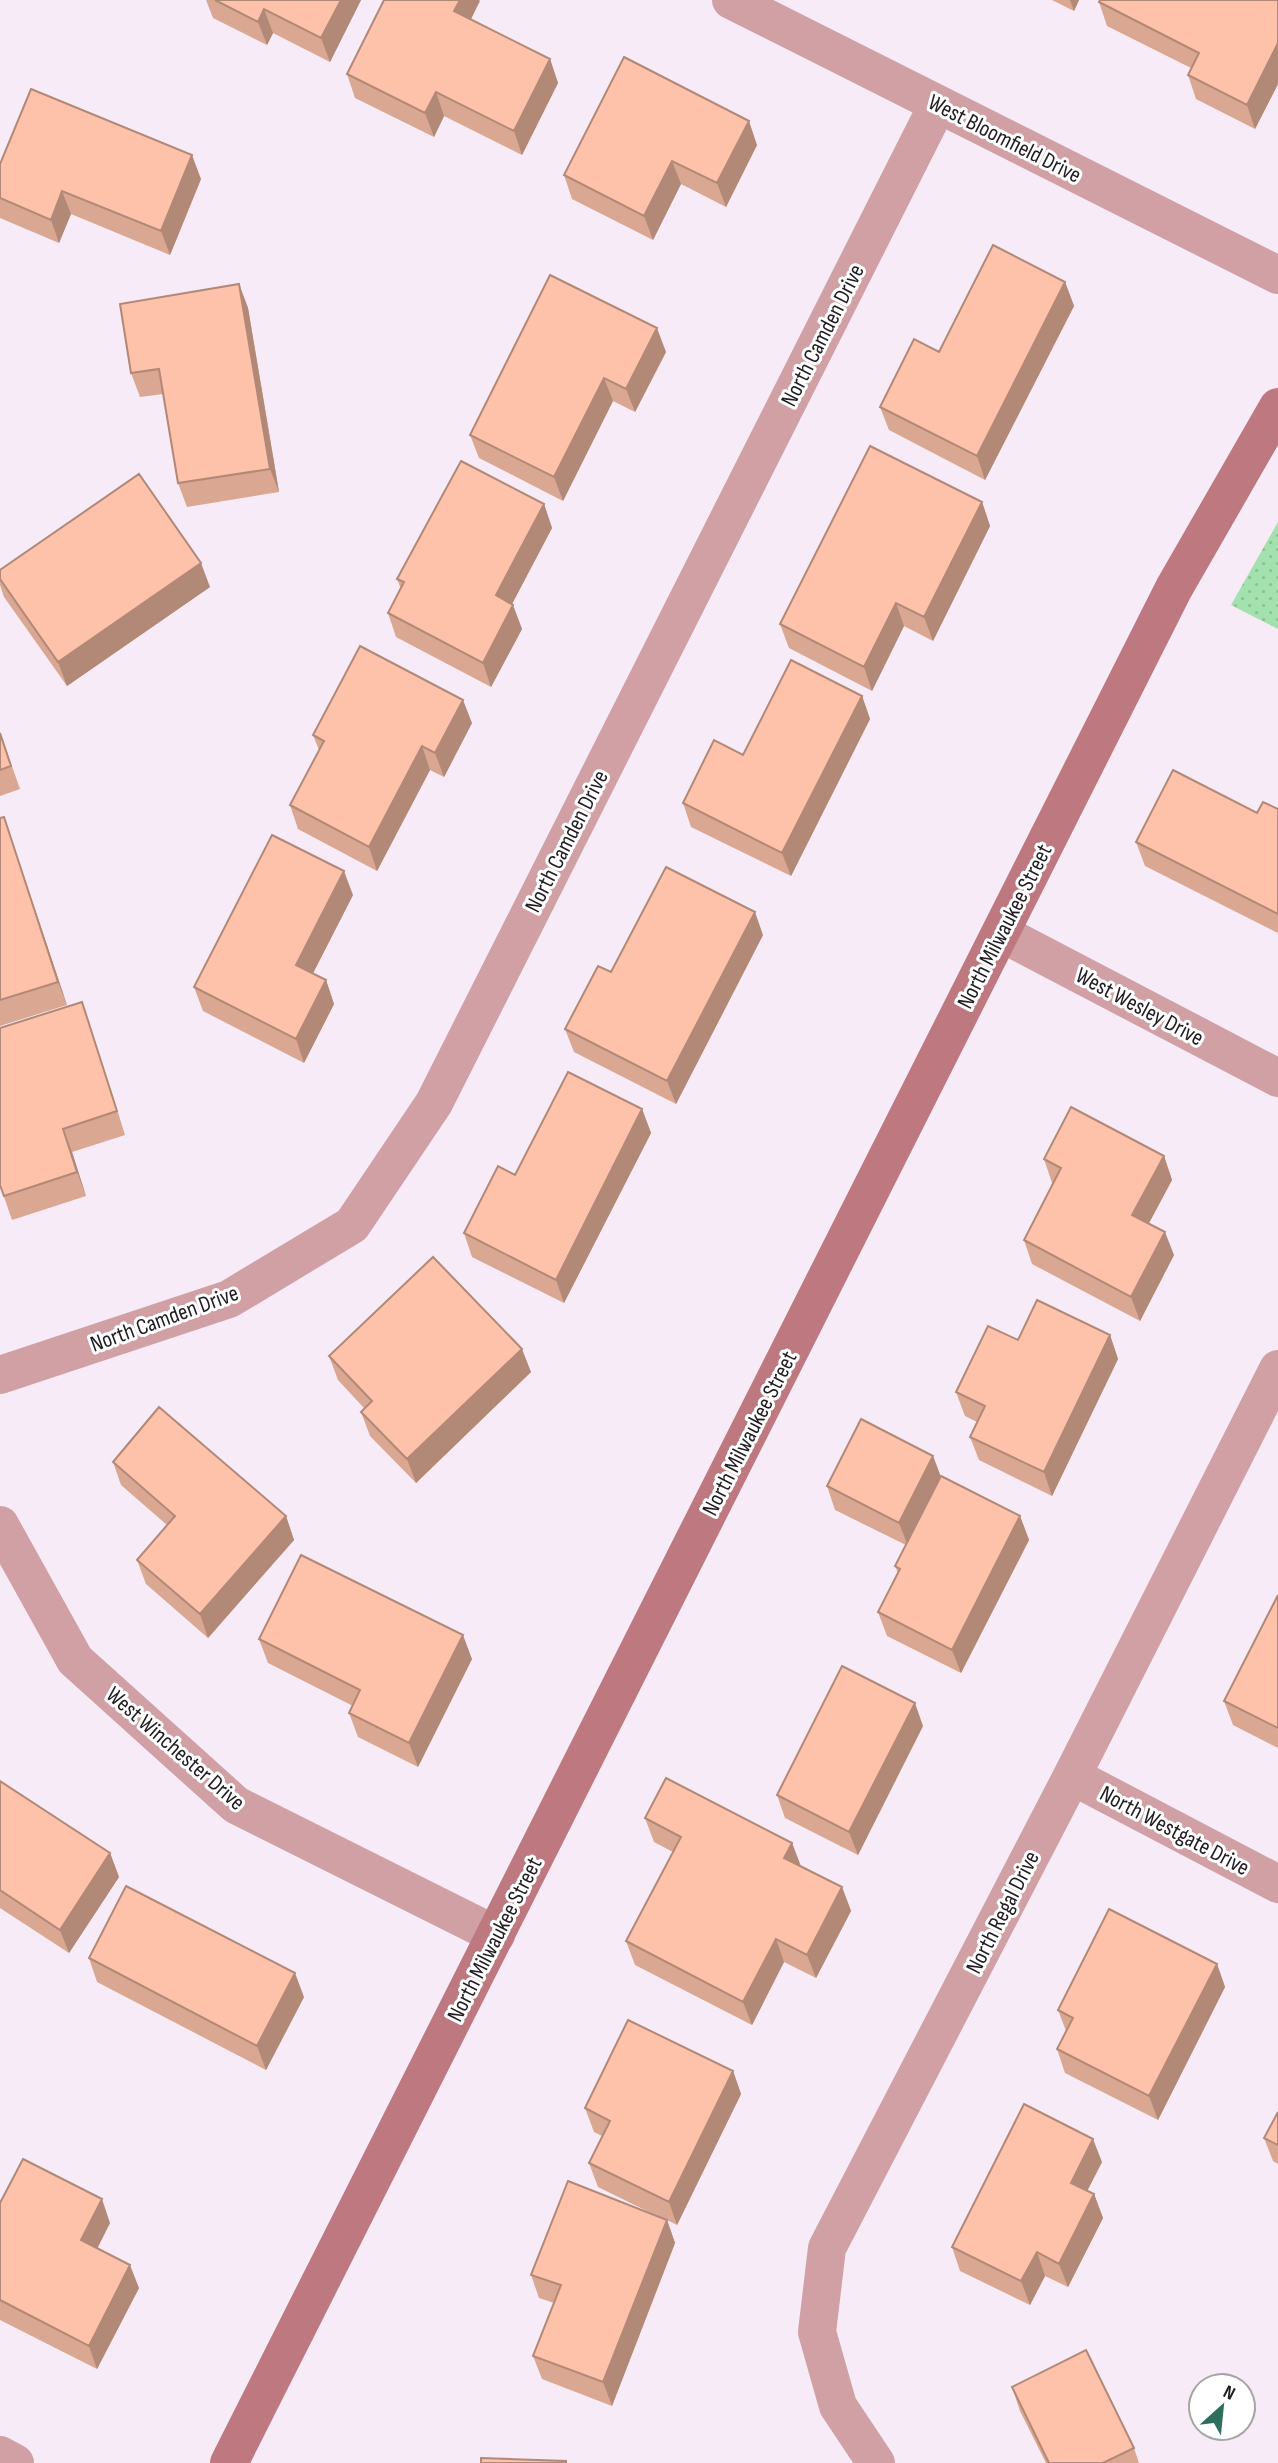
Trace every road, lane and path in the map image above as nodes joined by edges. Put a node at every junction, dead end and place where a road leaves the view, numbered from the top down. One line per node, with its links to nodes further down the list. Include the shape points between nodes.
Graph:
1 (732, 0): 2 (street, West Bloomfield Drive)
2 (938, 104): 3 (street, West Bloomfield Drive); 8 (street, North Camden Drive, via 434,1103 352,1225 229,1299)
3 (1278, 275)
4 (1278, 407): 5 (main road, North Milwaukee Street, via 1174,588)
5 (1001, 933): 6 (street, West Wesley Drive); 12 (main road, North Milwaukee Street)
6 (1278, 1078)
7 (1278, 1369): 10 (street, North Regal Drive)
8 (0, 1375)
9 (0, 1525): 12 (street, West Winchester Drive, via 75,1660 236,1805)
10 (1072, 1776): 11 (street, North Westgate Drive); 16 (street, North Regal Drive, via 827,2248 817,2332 838,2406)
11 (1278, 1884)
12 (496, 1935): 15 (main road, North Milwaukee Street)
13 (0, 2455): 14 (street)
14 (16, 2463)
15 (229, 2463)
16 (876, 2463)

